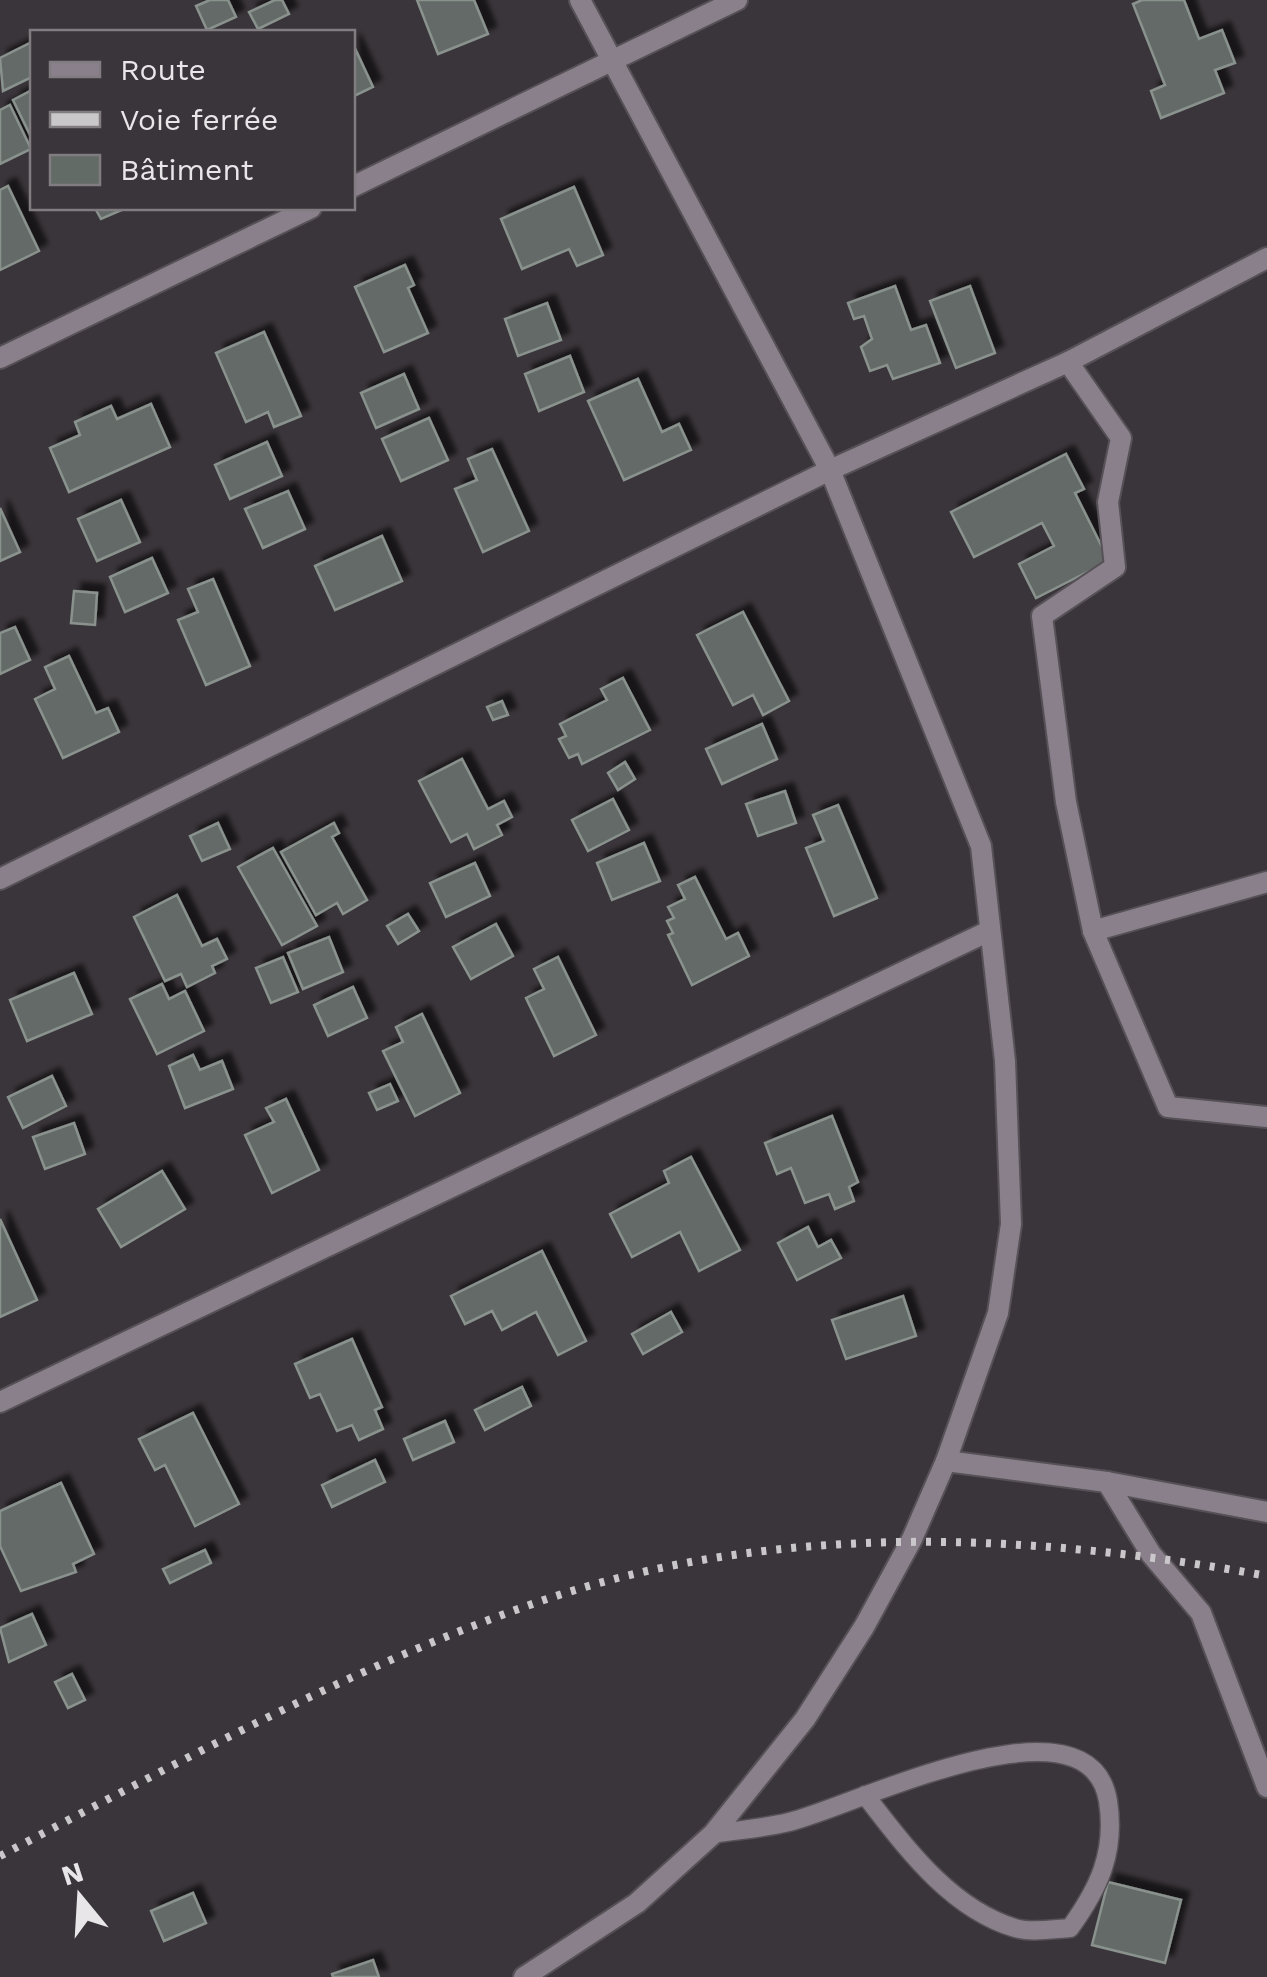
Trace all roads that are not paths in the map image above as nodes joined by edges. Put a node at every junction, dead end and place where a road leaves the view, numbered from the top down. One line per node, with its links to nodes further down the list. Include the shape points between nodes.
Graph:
1 (580, 0): 3 (street)
2 (737, 0): 3 (street)
3 (610, 63): 4 (street); 9 (street)
4 (355, 187)
5 (307, 210): 7 (street)
6 (1267, 258): 8 (street)
7 (0, 358)
8 (1068, 362): 9 (street); 12 (street, via 1121,438 1108,502 1115,567 1042,616 1066,802)
9 (830, 470): 10 (street); 13 (street, via 981,846)
10 (0, 879)
11 (1267, 882): 12 (street)
12 (1093, 931): 14 (street, via 1168,1108)
13 (987, 932): 15 (street); 16 (street, via 1005,1061 1011,1224 998,1313)
14 (1267, 1117)
15 (0, 1402)
16 (946, 1461): 17 (street); 21 (street, via 864,1627 806,1719)
17 (1107, 1482): 18 (street); 19 (street, via 1151,1554 1201,1614)
18 (1267, 1512)
19 (1267, 1787)
20 (864, 1794): 20 (lane, via 912,1854 966,1905 1018,1929 1070,1928 1098,1890 1112,1827 1107,1793 1089,1766 1055,1752 996,1755); 21 (lane, via 790,1822)
21 (713, 1834): 22 (street, via 637,1903)
22 (524, 1977)

